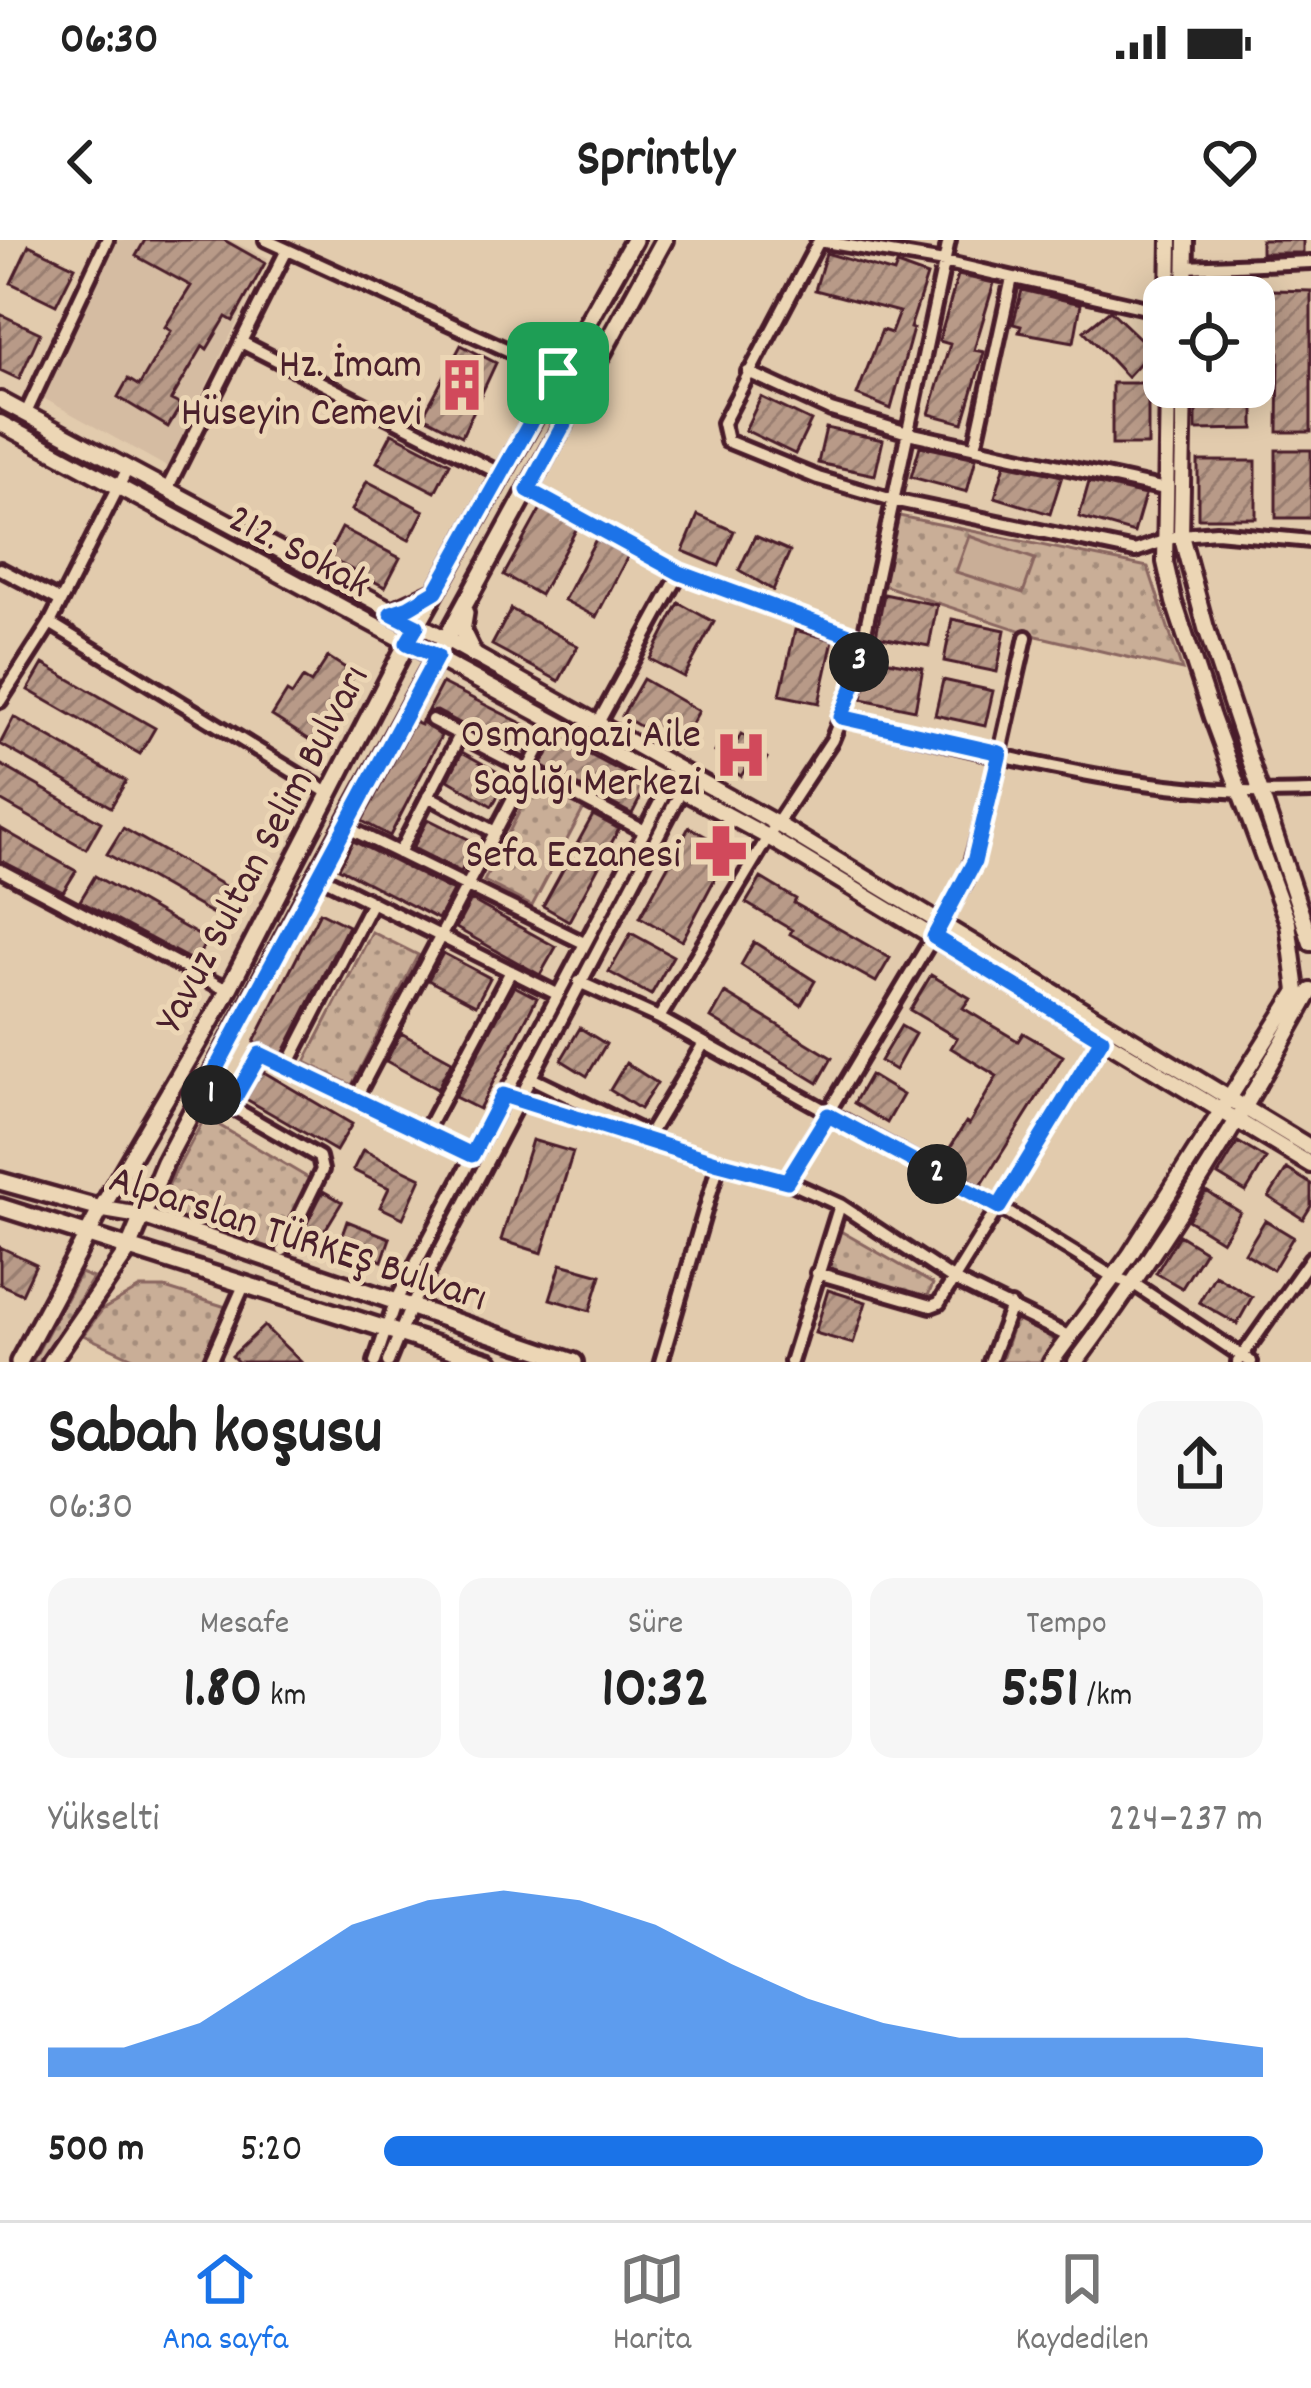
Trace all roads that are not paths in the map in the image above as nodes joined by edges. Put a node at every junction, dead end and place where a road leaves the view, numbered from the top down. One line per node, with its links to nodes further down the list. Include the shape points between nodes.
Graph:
1 (107, 240): 23 (street)
2 (266, 240): 8 (street)
3 (634, 240): 18 (main road, Yavuz Sultan Selim Bulvarı)
4 (664, 240): 19 (main road, Yavuz Sultan Selim Bulvarı)
5 (949, 240): 9 (street)
6 (1170, 240): 12 (street)
7 (1186, 240): 11 (street)
8 (287, 250): 16 (street); 18 (street)
9 (944, 262): 14 (street); 17 (street, via 818,241); 25 (street)
10 (1311, 262): 11 (street)
11 (1185, 267): 13 (street)
12 (1169, 276)
13 (1185, 276)
14 (1012, 278): 15 (street); 26 (street)
15 (1143, 307)
16 (241, 343): 28 (street); 32 (street)
17 (748, 372): 25 (street); 33 (street, via 722,423 728,441)
18 (558, 373): 19 (main road); 28 (main road, Yavuz Sultan Selim Bulvarı)
19 (584, 387): 31 (main road, Yavuz Sultan Selim Bulvarı)
20 (0, 400): 23 (street)
21 (1167, 408): 30 (street)
22 (1184, 408): 34 (street)
23 (26, 413): 27 (street)
24 (0, 423): 29 (street, 212. Sokak)
25 (908, 433): 26 (street); 33 (street)
26 (975, 447): 30 (street)
27 (127, 470): 29 (street); 32 (street)
28 (502, 474): 39 (main road, Yavuz Sultan Selim Bulvarı)
29 (118, 487): 41 (street); 48 (street, 212. Sokak)
30 (1165, 489): 35 (street)
31 (528, 490): 38 (street); 40 (main road, Yavuz Sultan Selim Bulvarı)
32 (166, 491): 42 (street)
33 (893, 500): 35 (street, via 1135,551); 47 (street)
34 (1181, 535): 35 (street); 36 (street); 63 (street)
35 (1164, 541): 61 (street, via 1174,602)
36 (1311, 541)
37 (0, 569): 41 (street)
38 (680, 573): 47 (street); 55 (street)
39 (436, 591): 42 (main road); 44 (main road, Yavuz Sultan Selim Bulvarı)
40 (467, 600): 46 (main road, Yavuz Sultan Selim Bulvarı); 49 (main road, via 462,631)
41 (61, 601): 43 (street)
42 (391, 613): 44 (street)
43 (50, 623): 51 (street); 64 (street)
44 (417, 626): 46 (street); 48 (main road, Yavuz Sultan Selim Bulvarı)
45 (1026, 637): 57 (street)
46 (446, 639): 49 (street); 50 (main road, Yavuz Sultan Selim Bulvarı)
47 (863, 640): 52 (street)
48 (407, 643): 50 (street, 212. Sokak); 64 (main road, Yavuz Sultan Selim Bulvarı)
49 (474, 655): 55 (street)
50 (437, 656): 54 (street, 212. Sokak); 66 (main road, Yavuz Sultan Selim Bulvarı)
51 (0, 701)
52 (841, 717): 57 (street); 67 (street)
53 (433, 720): 56 (street)
54 (554, 720): 58 (street); 60 (street, 212. Sokak)
55 (598, 723): 59 (street)
56 (460, 734): 58 (street); 65 (street)
57 (1000, 753): 61 (street, via 1146,785); 76 (street, via 974,862)
58 (528, 770): 68 (street); 69 (street)
59 (684, 771): 60 (street); 67 (street)
60 (676, 787): 67 (street, 212. Sokak); 68 (street); 81 (street)
61 (1238, 791): 63 (street); 75 (street)
62 (1311, 792): 63 (street)
63 (1259, 793): 75 (street)
64 (330, 794): 82 (main road, Yavuz Sultan Selim Bulvarı)
65 (428, 796): 69 (street); 70 (street)
66 (344, 826): 70 (street); 72 (main road, Yavuz Sultan Selim Bulvarı)
67 (772, 830): 76 (street); 85 (street)
68 (644, 831): 78 (street)
69 (495, 832): 73 (street)
70 (399, 853): 73 (street)
71 (0, 870): 82 (street)
72 (317, 875): 74 (street); 90 (main road, Yavuz Sultan Selim Bulvarı)
73 (467, 886): 77 (street); 78 (street)
74 (373, 902): 77 (street); 88 (street)
75 (1298, 908): 79 (street); 94 (street, via 1297,991)
76 (939, 930): 86 (street); 94 (street); 97 (street)
77 (441, 936): 80 (street); 92 (street)
78 (584, 943): 84 (street)
79 (1311, 944)
80 (511, 971): 84 (street); 98 (street)
81 (579, 982): 85 (street); 89 (street)
82 (227, 990): 110 (main road, Yavuz Sultan Selim Bulvarı)
83 (1311, 991): 96 (street)
84 (557, 994): 91 (street)
85 (659, 1018): 87 (street)
86 (1102, 1039): 94 (street); 109 (street)
87 (704, 1043): 97 (street); 99 (street)
88 (287, 1067): 92 (street); 95 (street, via 260,1054)
89 (531, 1078): 93 (street); 99 (street)
90 (204, 1091): 95 (street); 111 (main road, Yavuz Sultan Selim Bulvarı)
91 (503, 1095): 93 (street); 101 (street)
92 (355, 1099): 98 (street)
93 (519, 1101): 99 (street); 102 (street)
94 (1223, 1104): 96 (street); 117 (street)
95 (230, 1106): 114 (street, via 319,1156 322,1170)
96 (1242, 1114): 100 (street); 104 (street); 120 (street)
97 (828, 1115): 106 (street); 109 (street)
98 (425, 1132): 101 (street)
99 (647, 1138): 103 (street)
100 (1311, 1148)
101 (472, 1155): 102 (street); 121 (street)
102 (487, 1162): 121 (street)
103 (719, 1163): 106 (street); 133 (street)
104 (1311, 1166)
105 (0, 1181): 110 (main road, Alparslan TÜRKEŞ Bulvarı)
106 (787, 1181): 107 (street)
107 (840, 1205): 116 (street); 118 (street)
108 (0, 1207): 112 (main road)
109 (999, 1207): 117 (street); 118 (street)
110 (101, 1210): 111 (main road, Alparslan TÜRKEŞ Bulvarı); 112 (main road, Yavuz Sultan Selim Bulvarı)
111 (143, 1216): 113 (main road, Yavuz Sultan Selim Bulvarı); 121 (main road, Alparslan TÜRKEŞ Bulvarı)
112 (88, 1237): 113 (main road); 126 (main road, Yavuz Sultan Selim Bulvarı)
113 (128, 1250): 119 (main road); 127 (main road, Yavuz Sultan Selim Bulvarı)
114 (283, 1250)
115 (1311, 1258): 125 (street)
116 (817, 1273): 118 (street, via 931,1306); 134 (street)
117 (1114, 1278): 120 (street); 124 (street)
118 (954, 1280): 122 (street)
119 (245, 1282): 123 (main road); 128 (street)
120 (1134, 1284): 125 (street); 137 (street)
121 (402, 1306): 123 (street); 132 (main road, Alparslan TÜRKEŞ Bulvarı)
122 (1010, 1306): 124 (street); 135 (street)
123 (393, 1331): 129 (street); 130 (street); 131 (main road)
124 (1070, 1337): 136 (street)
125 (1244, 1360)
126 (19, 1362)
127 (52, 1362)
128 (211, 1362)
129 (374, 1362)
130 (388, 1362)
131 (490, 1362)
132 (574, 1362)
133 (661, 1362)
134 (791, 1362)
135 (990, 1362)
136 (1052, 1362)
137 (1076, 1362)

